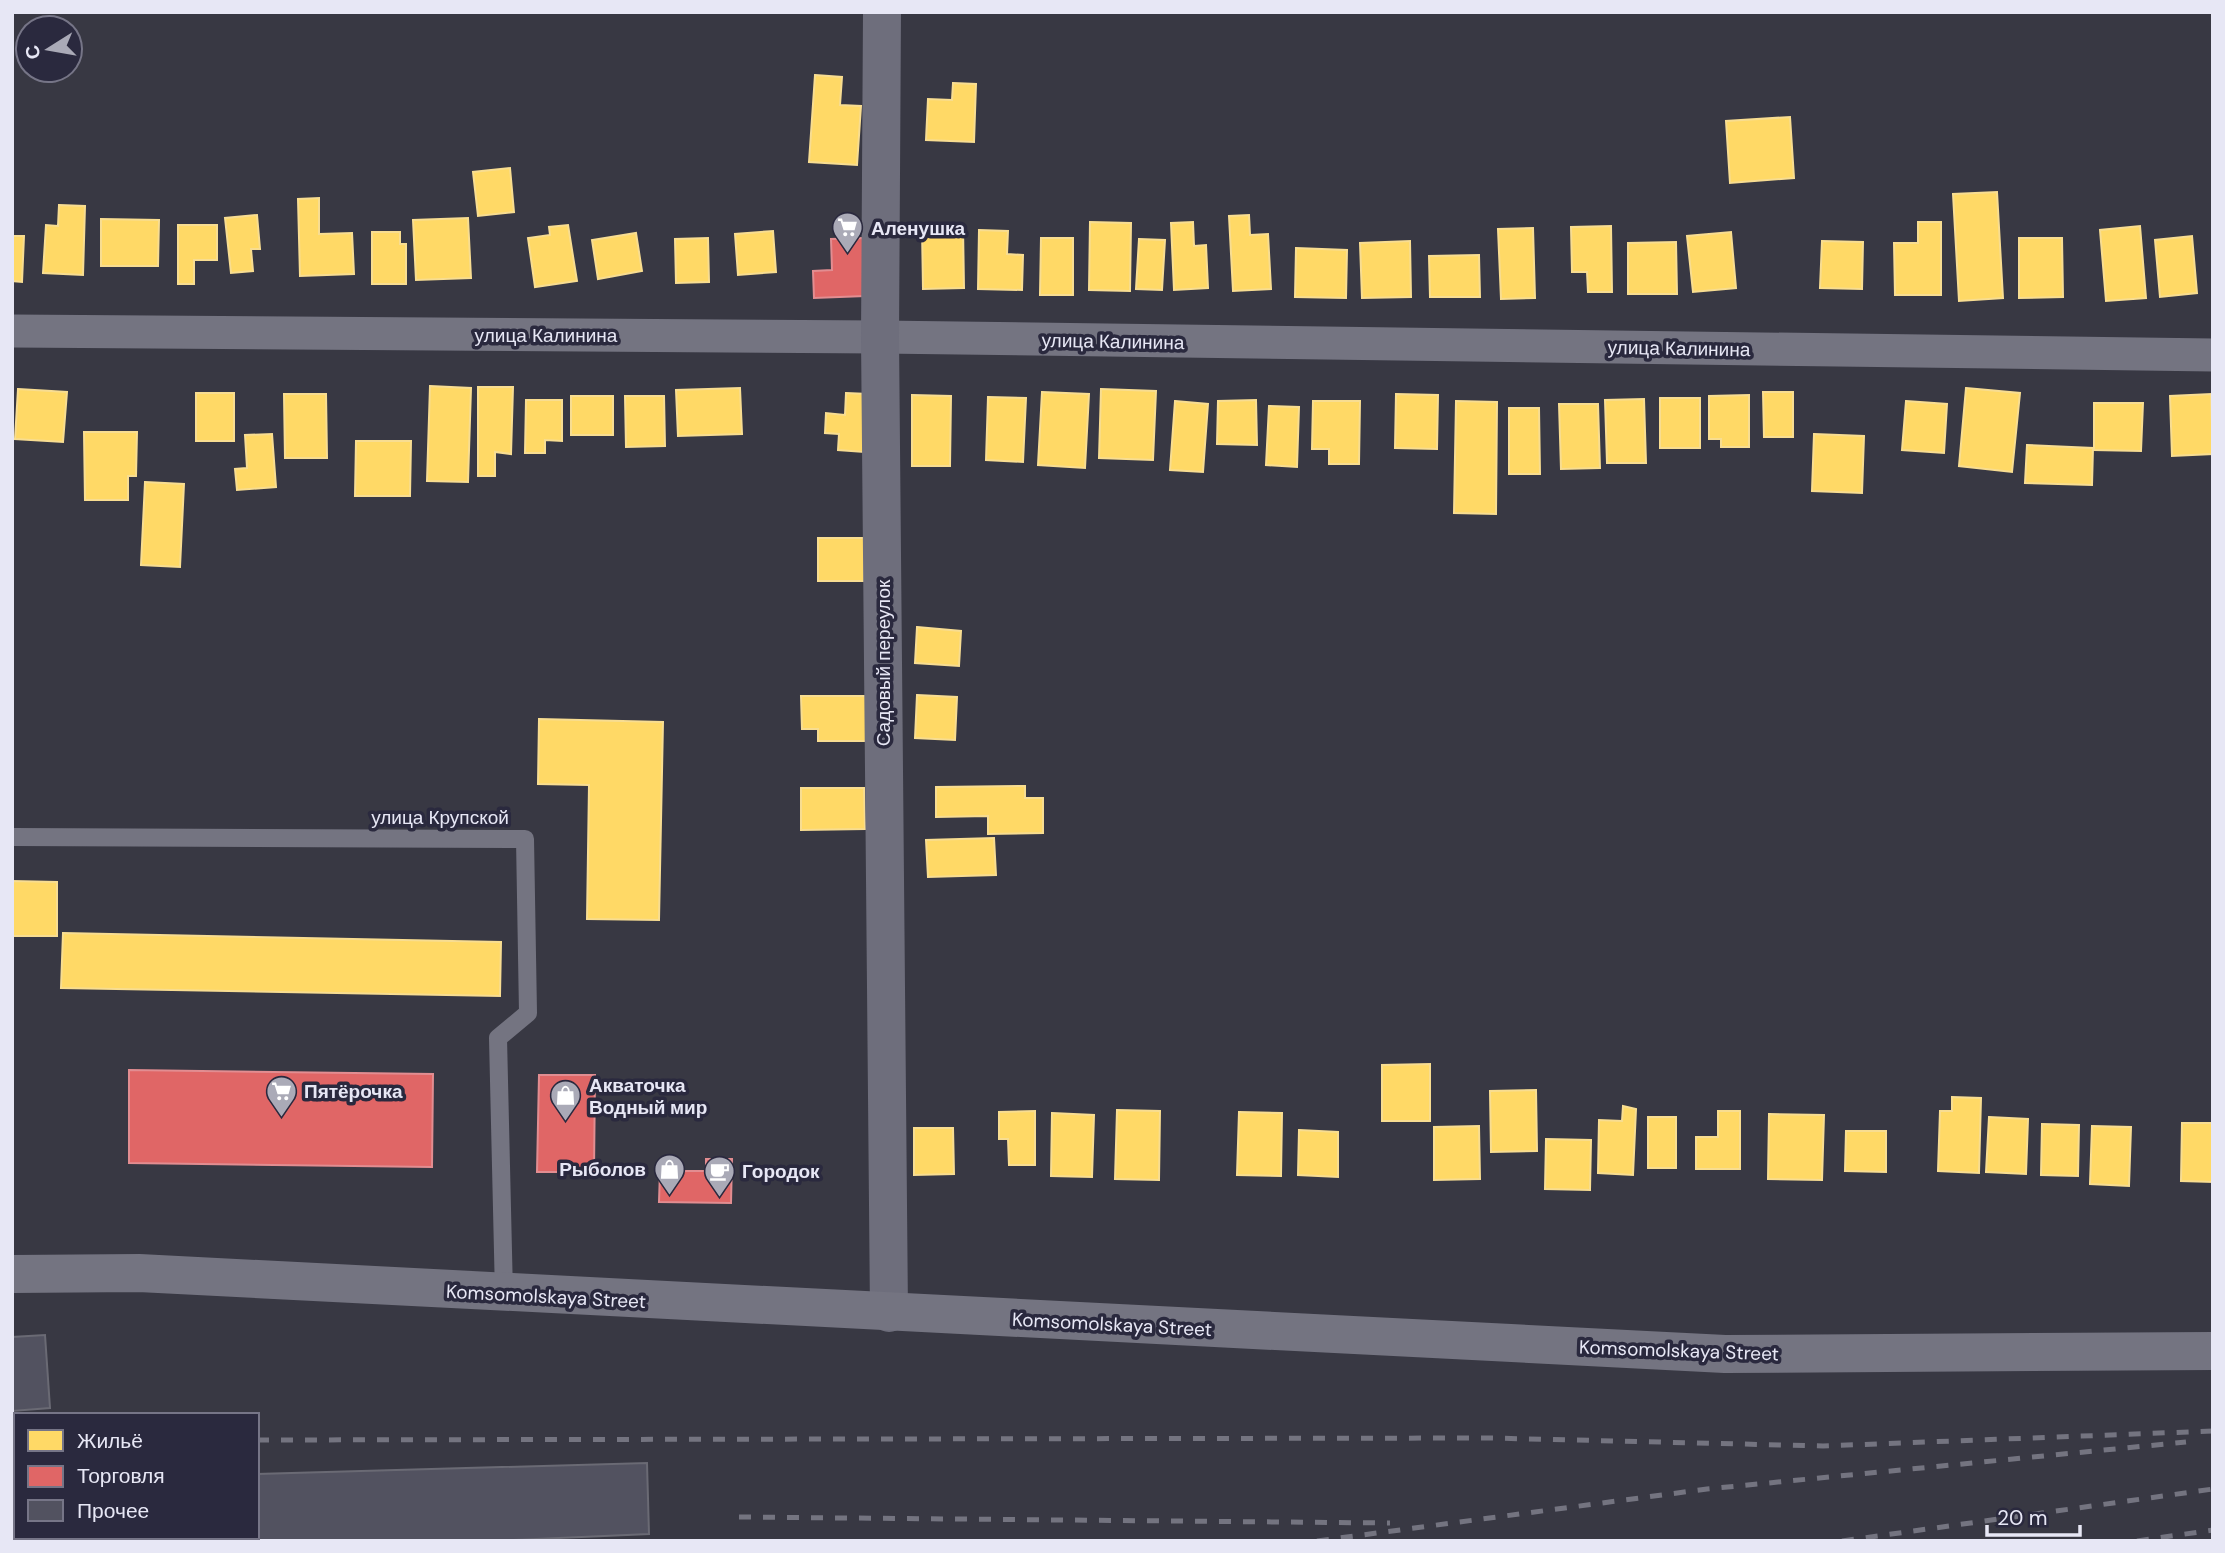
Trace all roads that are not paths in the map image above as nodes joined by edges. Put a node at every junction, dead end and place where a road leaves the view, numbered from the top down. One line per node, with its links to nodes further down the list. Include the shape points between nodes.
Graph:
1 (882, 12): 3 (street, Садовый переулок)
2 (12, 331): 3 (street, улица Калинина)
3 (880, 337): 4 (street, улица Калинина); 8 (street, Садовый переулок)
4 (2213, 355)
5 (12, 837): 7 (lane, улица Крупской, via 524,839 528,1013 498,1038)
6 (12, 1274): 7 (main road, Komsomolskaya Street, via 139,1273)
7 (504, 1294): 8 (main road, Komsomolskaya Street)
8 (888, 1313): 9 (main road, Komsomolskaya Street, via 1725,1354)
9 (2213, 1351)

